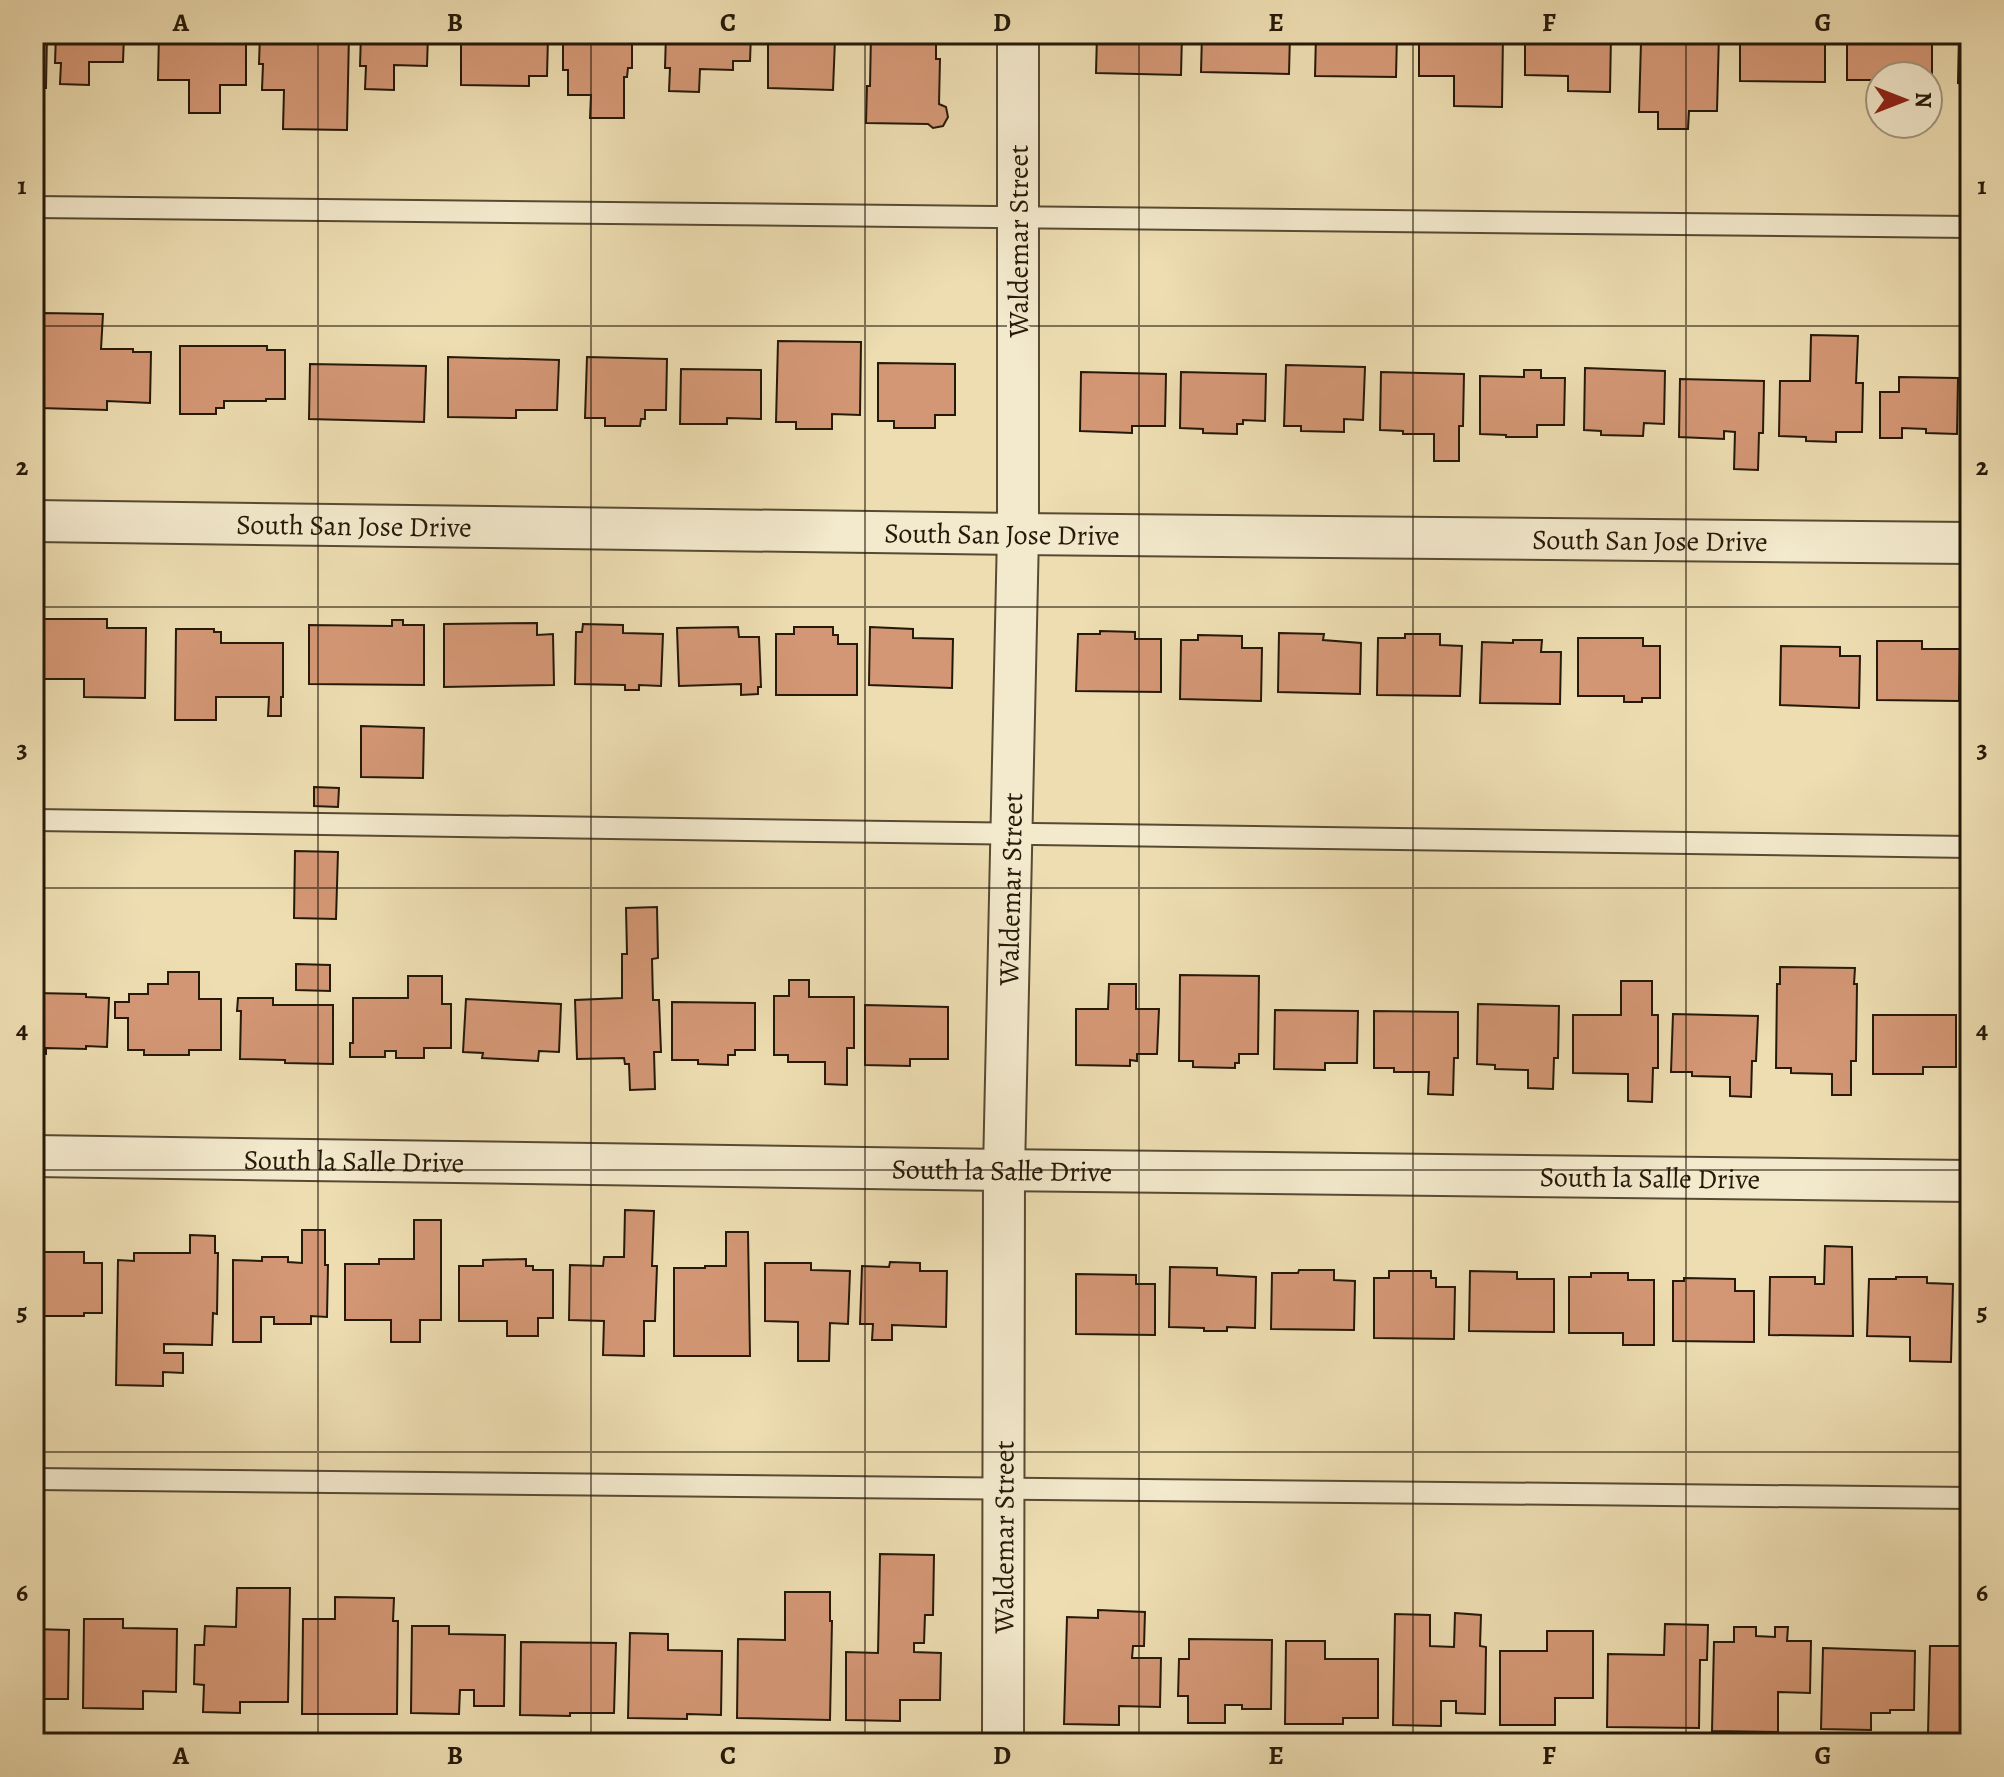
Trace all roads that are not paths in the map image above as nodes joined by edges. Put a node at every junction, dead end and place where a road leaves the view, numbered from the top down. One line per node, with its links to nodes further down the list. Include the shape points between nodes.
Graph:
1 (1018, 34): 3 (street, Waldemar Street)
2 (34, 207): 3 (lane)
3 (1018, 218): 4 (lane); 6 (street, Waldemar Street)
4 (1970, 227)
5 (34, 521): 6 (street, South San Jose Drive)
6 (1018, 534): 7 (street, South San Jose Drive); 9 (street, Waldemar Street)
7 (1970, 543)
8 (34, 820): 9 (lane)
9 (1012, 834): 10 (lane); 12 (street, Waldemar Street)
10 (1970, 847)
11 (34, 1156): 12 (street, South la Salle Drive)
12 (1004, 1170): 13 (street, South la Salle Drive); 15 (street, Waldemar Street)
13 (1970, 1181)
14 (34, 1479): 15 (lane)
15 (1004, 1489): 16 (lane); 17 (street, Waldemar Street)
16 (1970, 1498)
17 (1003, 1743)

